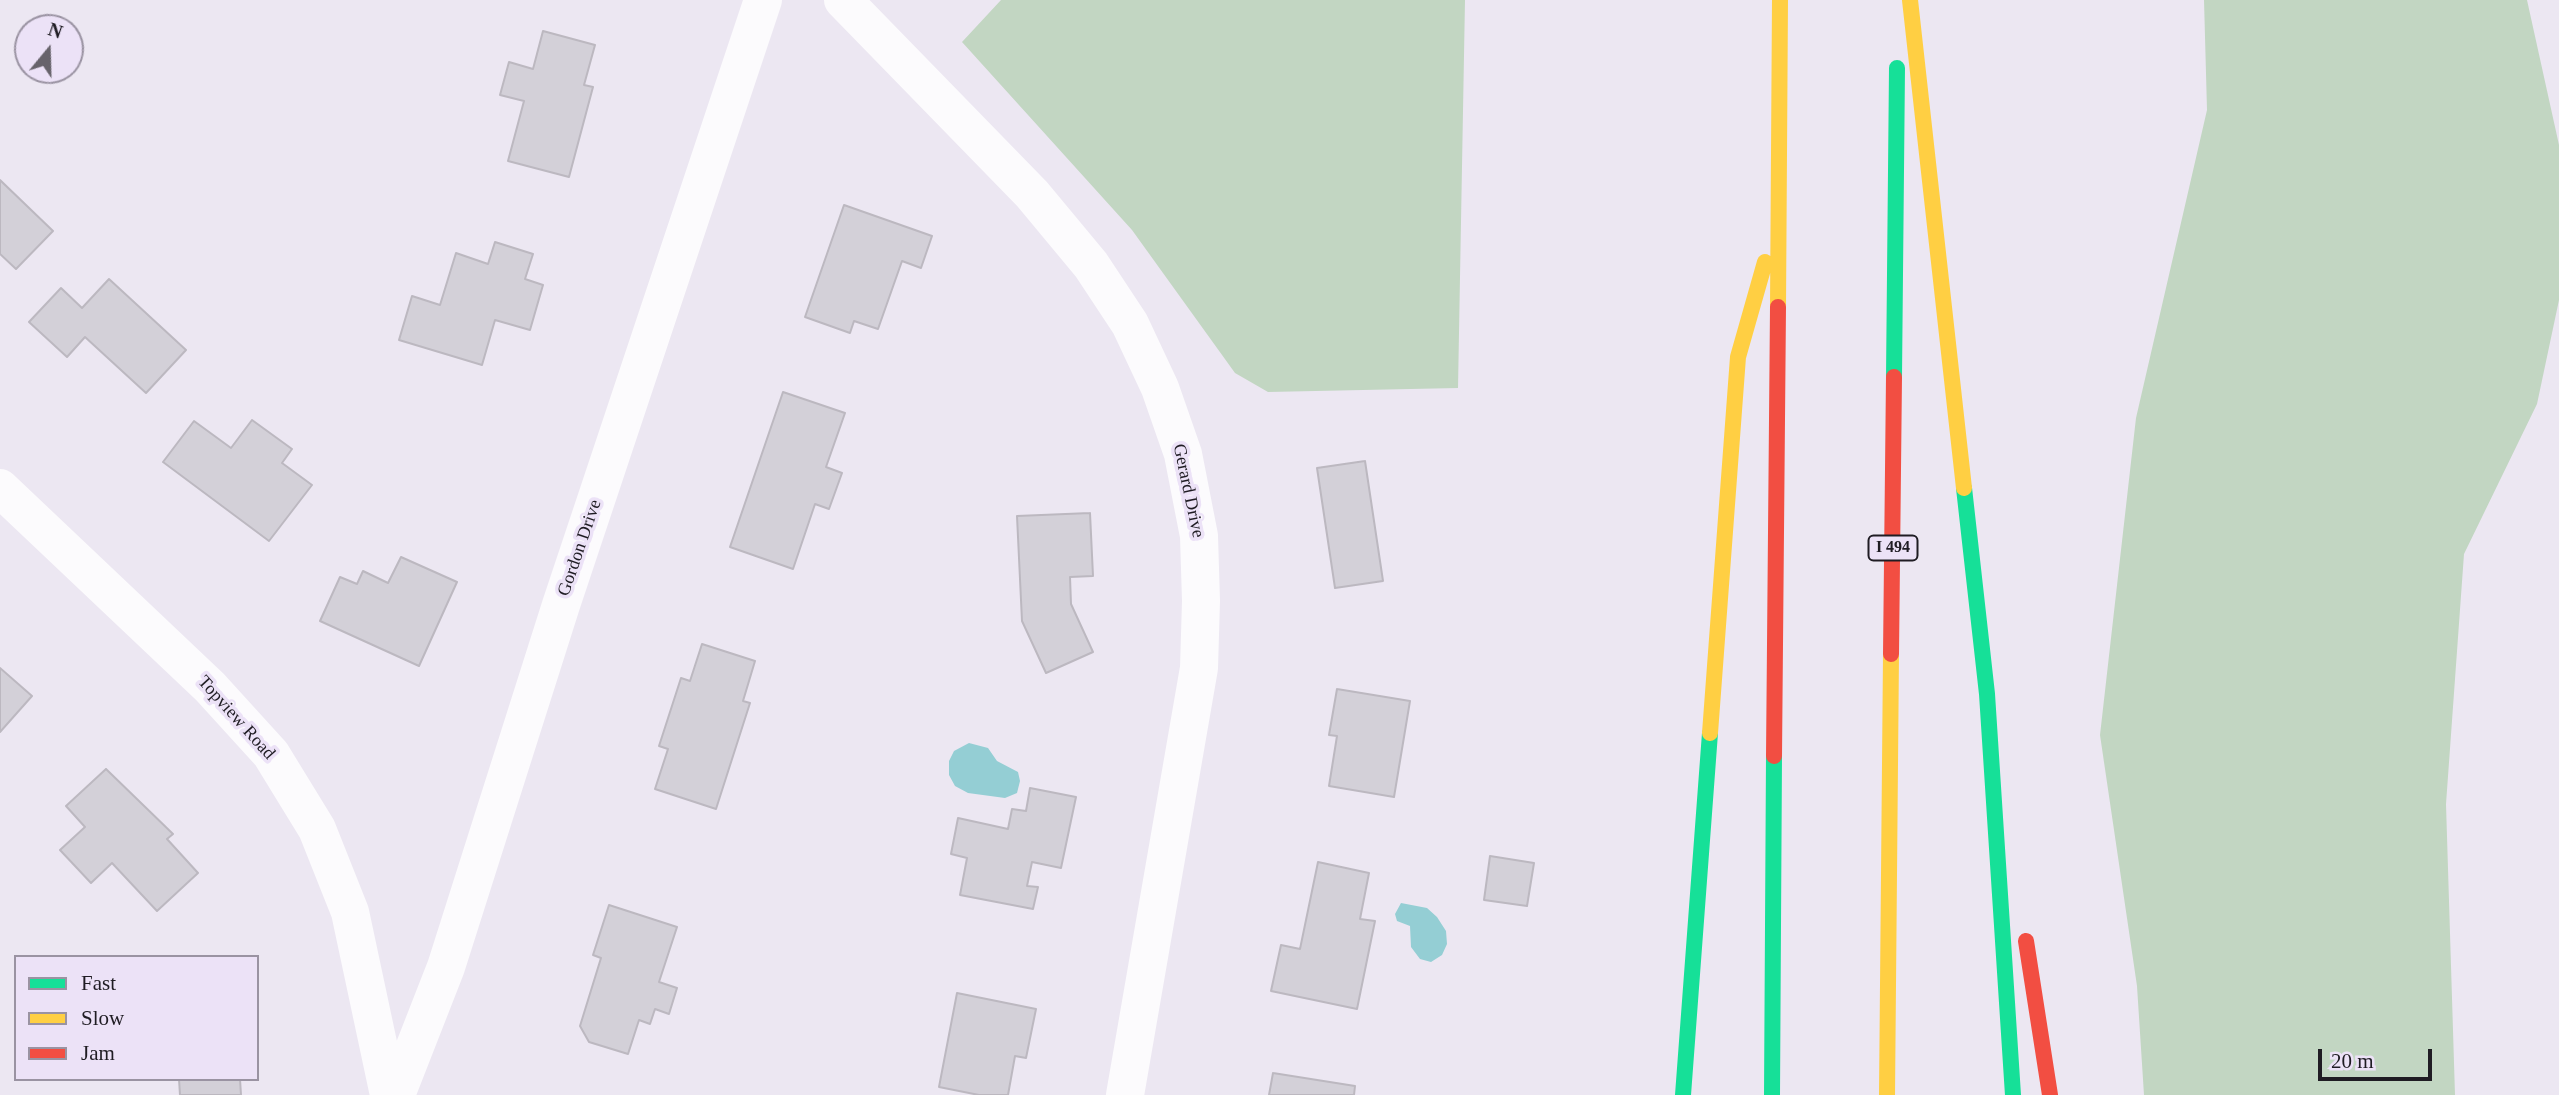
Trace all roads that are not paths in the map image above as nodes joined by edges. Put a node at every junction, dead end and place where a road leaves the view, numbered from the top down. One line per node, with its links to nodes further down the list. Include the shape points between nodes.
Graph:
1 (763, 0): 12 (street, Gordon Drive, via 446,967)
2 (843, 0): 13 (street, Gerard Drive, via 1032,194 1091,265 1130,324 1160,388 1182,454 1199,536 1199,668)
3 (1780, 0): 6 (highway)
4 (1898, 0): 16 (highway, I 494)
5 (1910, 0): 8 (highway)
6 (1778, 212): 14 (highway, via 1738,357); 15 (highway)
7 (0, 488): 11 (street, Topview Road, via 210,687 271,754 317,829 350,912)
8 (1987, 694): 9 (highway); 17 (highway)
9 (2015, 874)
10 (2024, 929): 18 (highway)
11 (389, 1095)
12 (396, 1095)
13 (1125, 1095)
14 (1683, 1095)
15 (1772, 1095)
16 (1887, 1095)
17 (2013, 1095)
18 (2050, 1095)

